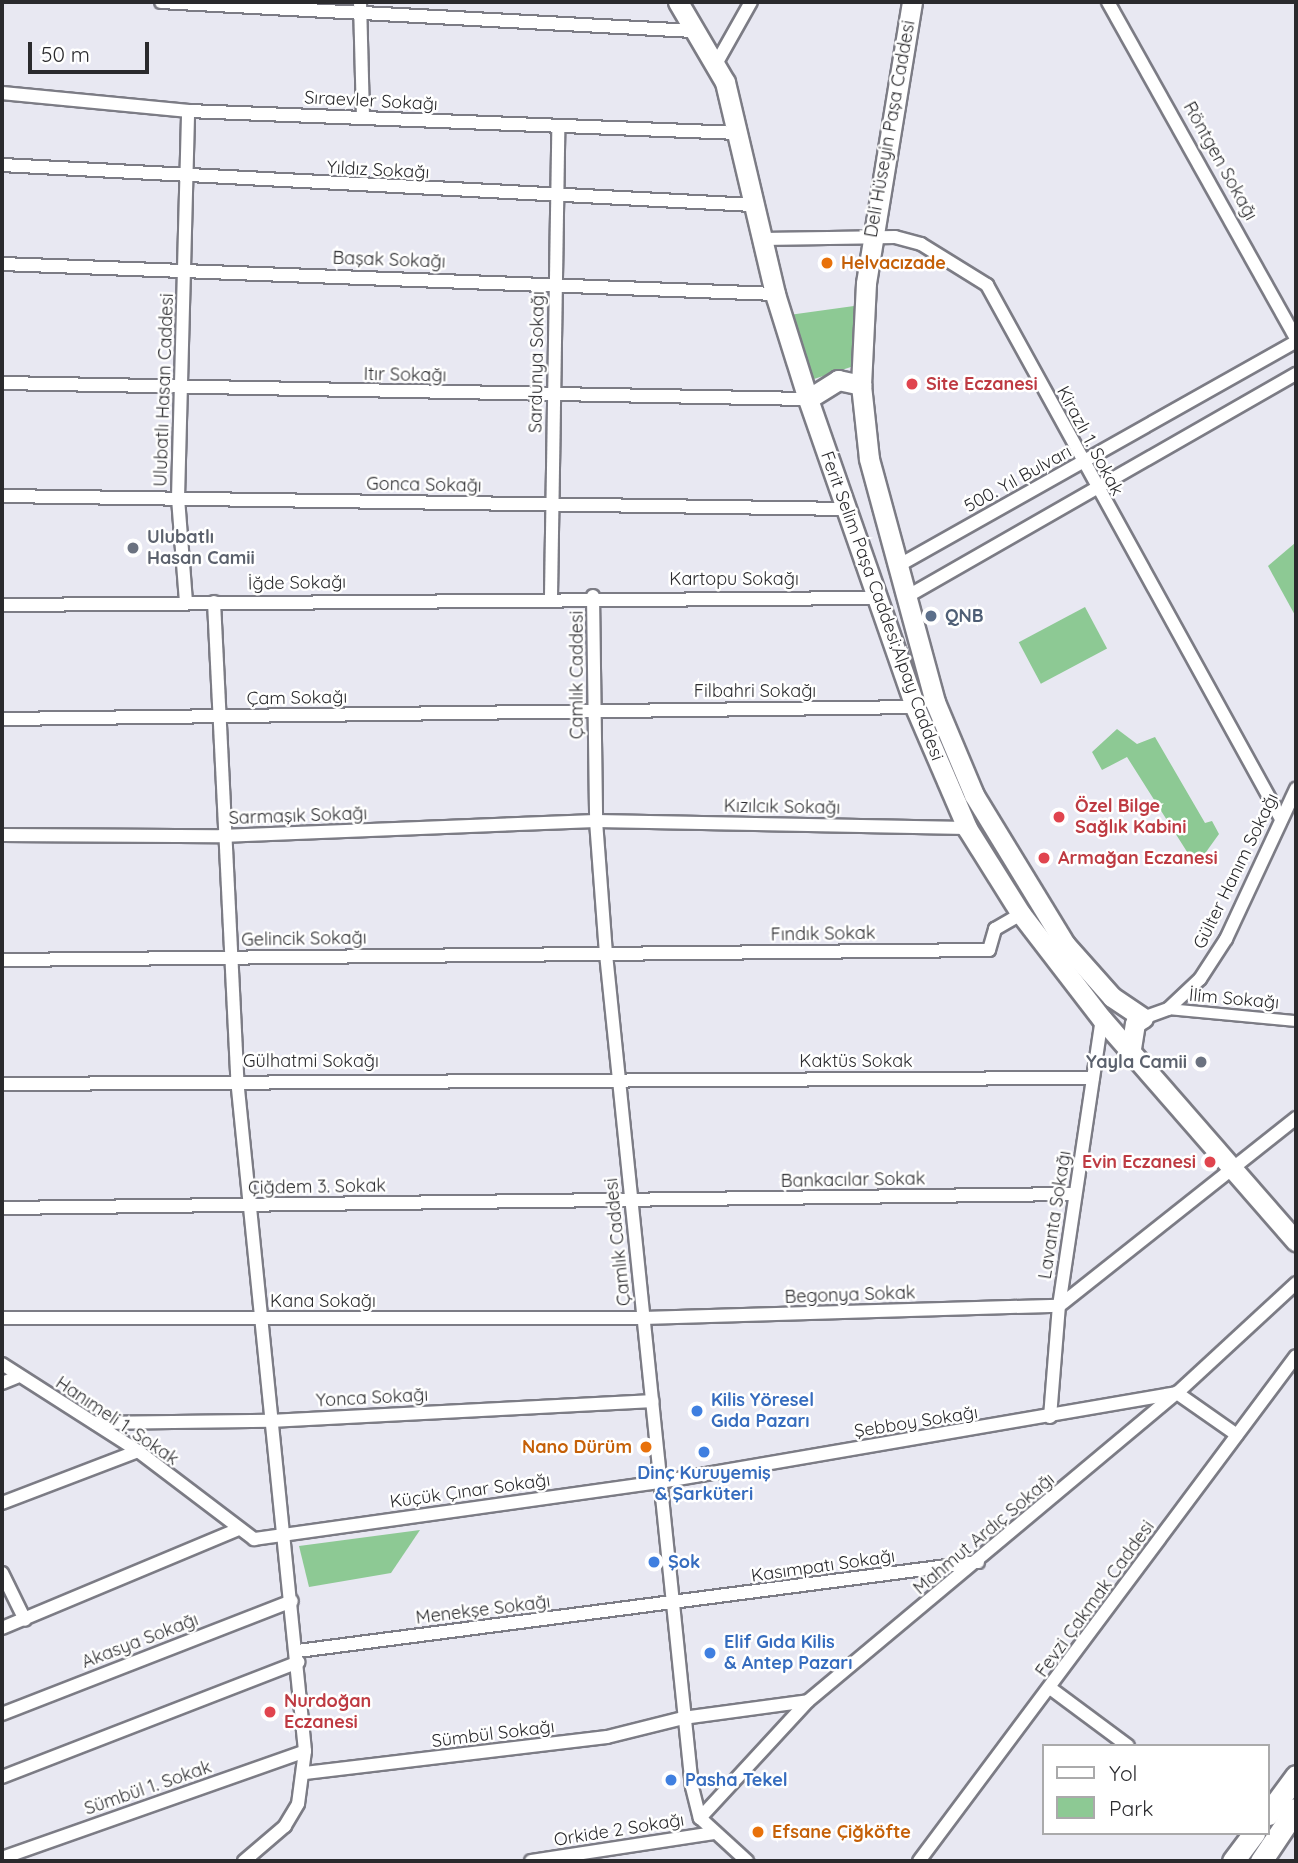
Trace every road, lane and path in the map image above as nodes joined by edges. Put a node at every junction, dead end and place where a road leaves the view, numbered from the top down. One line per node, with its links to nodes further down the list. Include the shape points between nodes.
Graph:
1 (161, 2): 7 (street)
2 (360, 2): 7 (street)
3 (678, 2): 8 (main road, Ferit Selim Paşa Caddesi;Alpay Caddesi)
4 (751, 2): 9 (street)
5 (912, 2): 19 (main road, Deli Hüseyin Paşa Caddesi)
6 (1108, 2): 25 (street, Röntgen Sokağı)
7 (359, 16): 8 (street); 12 (street)
8 (693, 31): 9 (main road, Ferit Selim Paşa Caddesi;Alpay Caddesi)
9 (716, 64): 14 (main road, Ferit Selim Paşa Caddesi;Alpay Caddesi)
10 (2, 93): 11 (street, Sıraevler Sokağı)
11 (188, 111): 12 (street, Sıraevler Sokağı); 16 (street, Ulubatlı Hasan Caddesi)
12 (363, 117): 13 (street, Sıraevler Sokağı)
13 (558, 128): 14 (street, Sıraevler Sokağı); 17 (street, Sardunya Sokağı)
14 (739, 133): 18 (main road, Ferit Selim Paşa Caddesi;Alpay Caddesi)
15 (2, 165): 16 (street, Yıldız Sokağı)
16 (187, 178): 17 (street, Yıldız Sokağı); 22 (street, Ulubatlı Hasan Caddesi)
17 (557, 197): 18 (street, Yıldız Sokağı); 23 (street, Sardunya Sokağı)
18 (753, 205): 20 (main road, Ferit Selim Paşa Caddesi;Alpay Caddesi)
19 (871, 234): 20 (street, Kirazlı 1. Sokak); 28 (main road, Deli Hüseyin Paşa Caddesi); 32 (street, Kirazlı 1. Sokak, via 921,244 987,285)
20 (762, 239): 24 (main road, Ferit Selim Paşa Caddesi;Alpay Caddesi)
21 (2, 264): 22 (street, Başak Sokağı)
22 (184, 270): 23 (street, Başak Sokağı); 29 (street, Ulubatlı Hasan Caddesi)
23 (556, 284): 24 (street, Başak Sokağı); 30 (street, Sardunya Sokağı)
24 (775, 294): 31 (main road, Ferit Selim Paşa Caddesi;Alpay Caddesi)
25 (1296, 340): 32 (street, 500. Yıl Bulvarı)
26 (1296, 374): 33 (street)
27 (2, 383): 29 (street, Itır Sokağı)
28 (861, 386): 31 (main road, via 838,380); 38 (main road, Deli Hüseyin Paşa Caddesi, via 869,459)
29 (181, 387): 30 (street, Itır Sokağı); 35 (street, Ulubatlı Hasan Caddesi)
30 (554, 395): 31 (street, Itır Sokağı); 36 (street, Sardunya Sokağı)
31 (808, 399): 37 (main road, Ferit Selim Paşa Caddesi;Alpay Caddesi)
32 (1080, 464): 33 (street, Kirazlı 1. Sokak); 38 (street, 500. Yıl Bulvarı)
33 (1095, 489): 41 (street); 52 (street, Kirazlı 1. Sokak)
34 (2, 496): 35 (street, Gonca Sokağı)
35 (178, 498): 36 (street, Gonca Sokağı); 43 (street, Ulubatlı Hasan Caddesi)
36 (553, 505): 37 (street, Gonca Sokağı); 39 (street, Sardunya Sokağı)
37 (846, 509): 42 (main road, Ferit Selim Paşa Caddesi;Alpay Caddesi)
38 (903, 563): 41 (main road, Deli Hüseyin Paşa Caddesi)
39 (551, 596): 40 (street, İğde Sokağı); 44 (street, İğde Sokağı)
40 (593, 596): 42 (street, Kartopu Sokağı); 47 (street, Çamlık Caddesi)
41 (908, 596): 42 (main road); 51 (main road, Deli Hüseyin Paşa Caddesi, via 936,702)
42 (875, 598): 46 (main road, Ferit Selim Paşa Caddesi;Alpay Caddesi)
43 (186, 602): 44 (street, İğde Sokağı); 45 (street, İğde Sokağı)
44 (214, 602): 48 (street)
45 (2, 605)
46 (915, 707): 47 (street, Filbahri Sokağı); 54 (main road, Ferit Selim Paşa Caddesi;Alpay Caddesi)
47 (594, 709): 48 (street, Çam Sokağı); 53 (street, Çamlık Caddesi)
48 (217, 717): 49 (street, Çam Sokağı); 56 (street)
49 (2, 719)
50 (1296, 789): 52 (street, Gülter Hanım Sokağı)
51 (985, 816): 54 (main road); 62 (main road, Deli Hüseyin Paşa Caddesi, via 1065,944 1112,997)
52 (1281, 819): 61 (street, Gülter Hanım Sokağı, via 1226,939 1200,979)
53 (596, 821): 54 (street, Kızılcık Sokağı); 56 (street, Sarmaşık Sokağı); 58 (street, Çamlık Caddesi)
54 (967, 828): 57 (main road, Ferit Selim Paşa Caddesi;Alpay Caddesi)
55 (2, 835): 56 (street, Sarmaşık Sokağı)
56 (220, 836): 59 (street)
57 (1021, 914): 58 (street, Fındık Sokak, via 995,929 989,950); 63 (main road, Ferit Selim Paşa Caddesi;Alpay Caddesi)
58 (606, 954): 59 (street, Gelincik Sokağı); 68 (street, Çamlık Caddesi)
59 (228, 957): 60 (street, Gelincik Sokağı); 67 (street)
60 (2, 960)
61 (1168, 1009): 62 (street, Gülter Hanım Sokağı); 64 (street, İlim Sokağı)
62 (1143, 1018): 65 (main road, via 1131,1035)
63 (1102, 1019): 65 (main road, Ferit Selim Paşa Caddesi;Alpay Caddesi); 66 (street, Lavanta Sokağı)
64 (1296, 1021)
65 (1131, 1047): 71 (main road, Ferit Selim Paşa Caddesi;Alpay Caddesi)
66 (1093, 1078): 68 (street, Kaktüs Sokak); 72 (street, Lavanta Sokağı)
67 (237, 1079): 68 (street, Gülhatmi Sokağı); 69 (street, Gülhatmi Sokağı); 74 (street)
68 (620, 1079): 73 (street, Çamlık Caddesi)
69 (2, 1084)
70 (1296, 1118): 71 (street)
71 (1236, 1171): 76 (main road, Ferit Selim Paşa Caddesi;Alpay Caddesi); 78 (street)
72 (1075, 1194): 73 (street, Bankacılar Sokak); 78 (street, Lavanta Sokağı)
73 (632, 1201): 74 (street, Çiğdem 3. Sokak); 80 (street, Çamlık Caddesi)
74 (248, 1205): 75 (street, Çiğdem 3. Sokak); 81 (street)
75 (2, 1208)
76 (1296, 1241)
77 (1296, 1283): 86 (street, Mahmut Ardıç Sokağı)
78 (1059, 1306): 80 (street, Begonya Sokak); 88 (street, Lavanta Sokağı)
79 (2, 1318): 81 (street, Kana Sokağı)
80 (643, 1318): 81 (street, Kana Sokağı); 87 (street, Çamlık Caddesi)
81 (259, 1319): 89 (street)
82 (1296, 1356): 91 (street, Fevzi Çakmak Caddesi)
83 (2, 1364): 84 (street, Hanımeli 1. Sokak)
84 (17, 1377): 85 (street); 90 (street, Hanımeli 1. Sokak)
85 (2, 1383)
86 (1177, 1393): 88 (street, Şebboy Sokağı); 91 (street); 97 (street, Mahmut Ardıç Sokağı)
87 (652, 1401): 89 (street, Yonca Sokağı); 93 (street, Çamlık Caddesi)
88 (1050, 1417): 93 (street, Şebboy Sokağı)
89 (271, 1421): 90 (street, Yonca Sokağı); 96 (street)
90 (94, 1423): 92 (street, Hanımeli 1. Sokak)
91 (1237, 1436): 104 (street, Fevzi Çakmak Caddesi)
92 (138, 1451): 94 (street); 95 (street, Hanımeli 1. Sokak)
93 (660, 1482): 96 (street, Küçük Çınar Sokağı); 100 (street, Çamlık Caddesi)
94 (2, 1503)
95 (236, 1530): 96 (street, Hanımeli 1. Sokak, via 254,1539); 101 (street)
96 (286, 1535): 99 (street)
97 (978, 1562): 100 (street, Kasımpatı Sokağı); 105 (street, Mahmut Ardıç Sokağı)
98 (2, 1573): 101 (street)
99 (292, 1601): 103 (street); 106 (street, Akasya Sokağı)
100 (673, 1604): 103 (street, Menekşe Sokağı); 107 (street, Çamlık Caddesi)
101 (25, 1620): 102 (street)
102 (2, 1628)
103 (298, 1656): 109 (street); 112 (street, Menekşe Sokağı)
104 (1051, 1688): 108 (street); 122 (street, Fevzi Çakmak Caddesi)
105 (808, 1701): 107 (street, Sümbül Sokağı); 115 (street, Mahmut Ardıç Sokağı)
106 (2, 1714)
107 (683, 1718): 110 (street, Sümbül Sokağı, via 607,1737); 115 (street, Çamlık Caddesi)
108 (1125, 1744)
109 (305, 1751): 110 (street); 118 (street, Sümbül 1. Sokak)
110 (304, 1773): 119 (street, via 285,1826)
111 (1296, 1776): 114 (main road)
112 (2, 1777)
113 (1296, 1810): 124 (main road)
114 (1270, 1811)
115 (700, 1818): 116 (street)
116 (713, 1833): 120 (street, Orkide 2 Sokağı); 121 (street)
117 (1251, 1835): 123 (main road)
118 (2, 1858)
119 (244, 1861)
120 (531, 1861)
121 (747, 1861)
122 (919, 1861)
123 (1233, 1861)
124 (1261, 1861)

